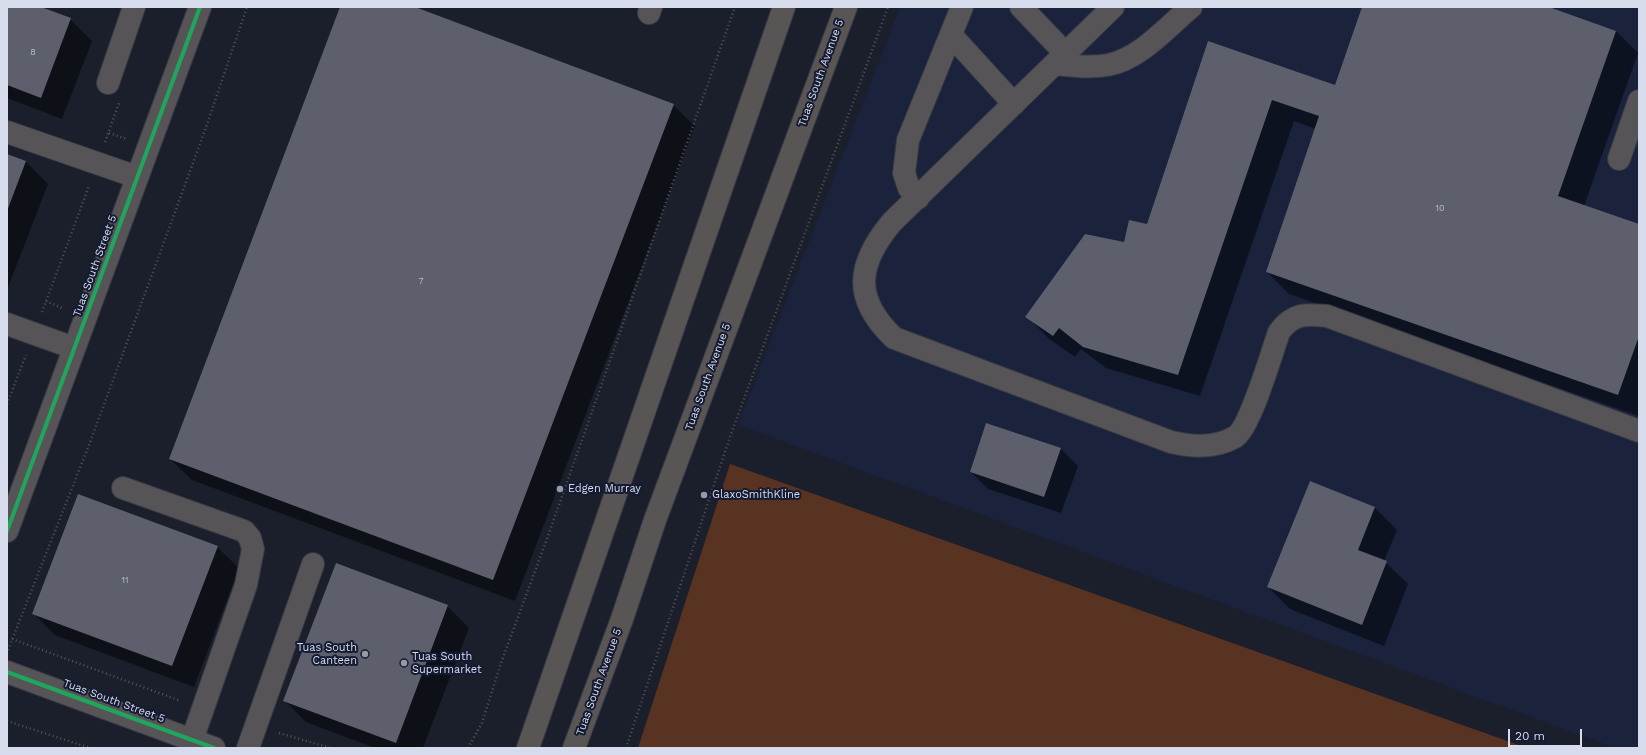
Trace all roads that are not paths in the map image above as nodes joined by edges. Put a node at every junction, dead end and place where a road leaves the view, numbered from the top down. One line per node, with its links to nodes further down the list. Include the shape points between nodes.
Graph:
1 (134, 7): 11 (street)
2 (200, 7): 16 (street, Tuas South Street 5)
3 (784, 7): 29 (main road)
4 (846, 7): 30 (main road, Tuas South Avenue 5, via 655,520 622,619)
5 (962, 7): 9 (street)
6 (1021, 7): 10 (street)
7 (1113, 7): 10 (street)
8 (1191, 7): 10 (street, via 1129,57 1109,64 1084,66)
9 (951, 35): 13 (street); 17 (street, via 908,140 904,173 909,188)
10 (1060, 59): 13 (street)
11 (115, 90)
12 (1639, 101): 15 (street)
13 (1014, 104): 17 (street)
14 (7, 132): 16 (street)
15 (1619, 159)
16 (137, 177): 19 (street, Tuas South Street 5)
17 (918, 198): 20 (street, via 885,232 873,248 866,266 864,289 871,311 880,325 894,338 1171,442 1189,446 1215,444 1236,437 1246,424 1280,332 1287,322 1299,316 1312,315 1327,316)
18 (7, 324): 19 (street)
19 (74, 348): 22 (street, Tuas South Street 5)
20 (1639, 431)
21 (123, 488): 26 (street, via 244,531 250,538 253,550 246,586)
22 (9, 517)
23 (312, 564): 28 (street)
24 (7, 672): 25 (street, Tuas South Street 5)
25 (168, 740): 26 (street, Tuas South Street 5)
26 (192, 740): 27 (street, Tuas South Street 5)
27 (214, 748)
28 (248, 748)
29 (528, 748)
30 (574, 748)

